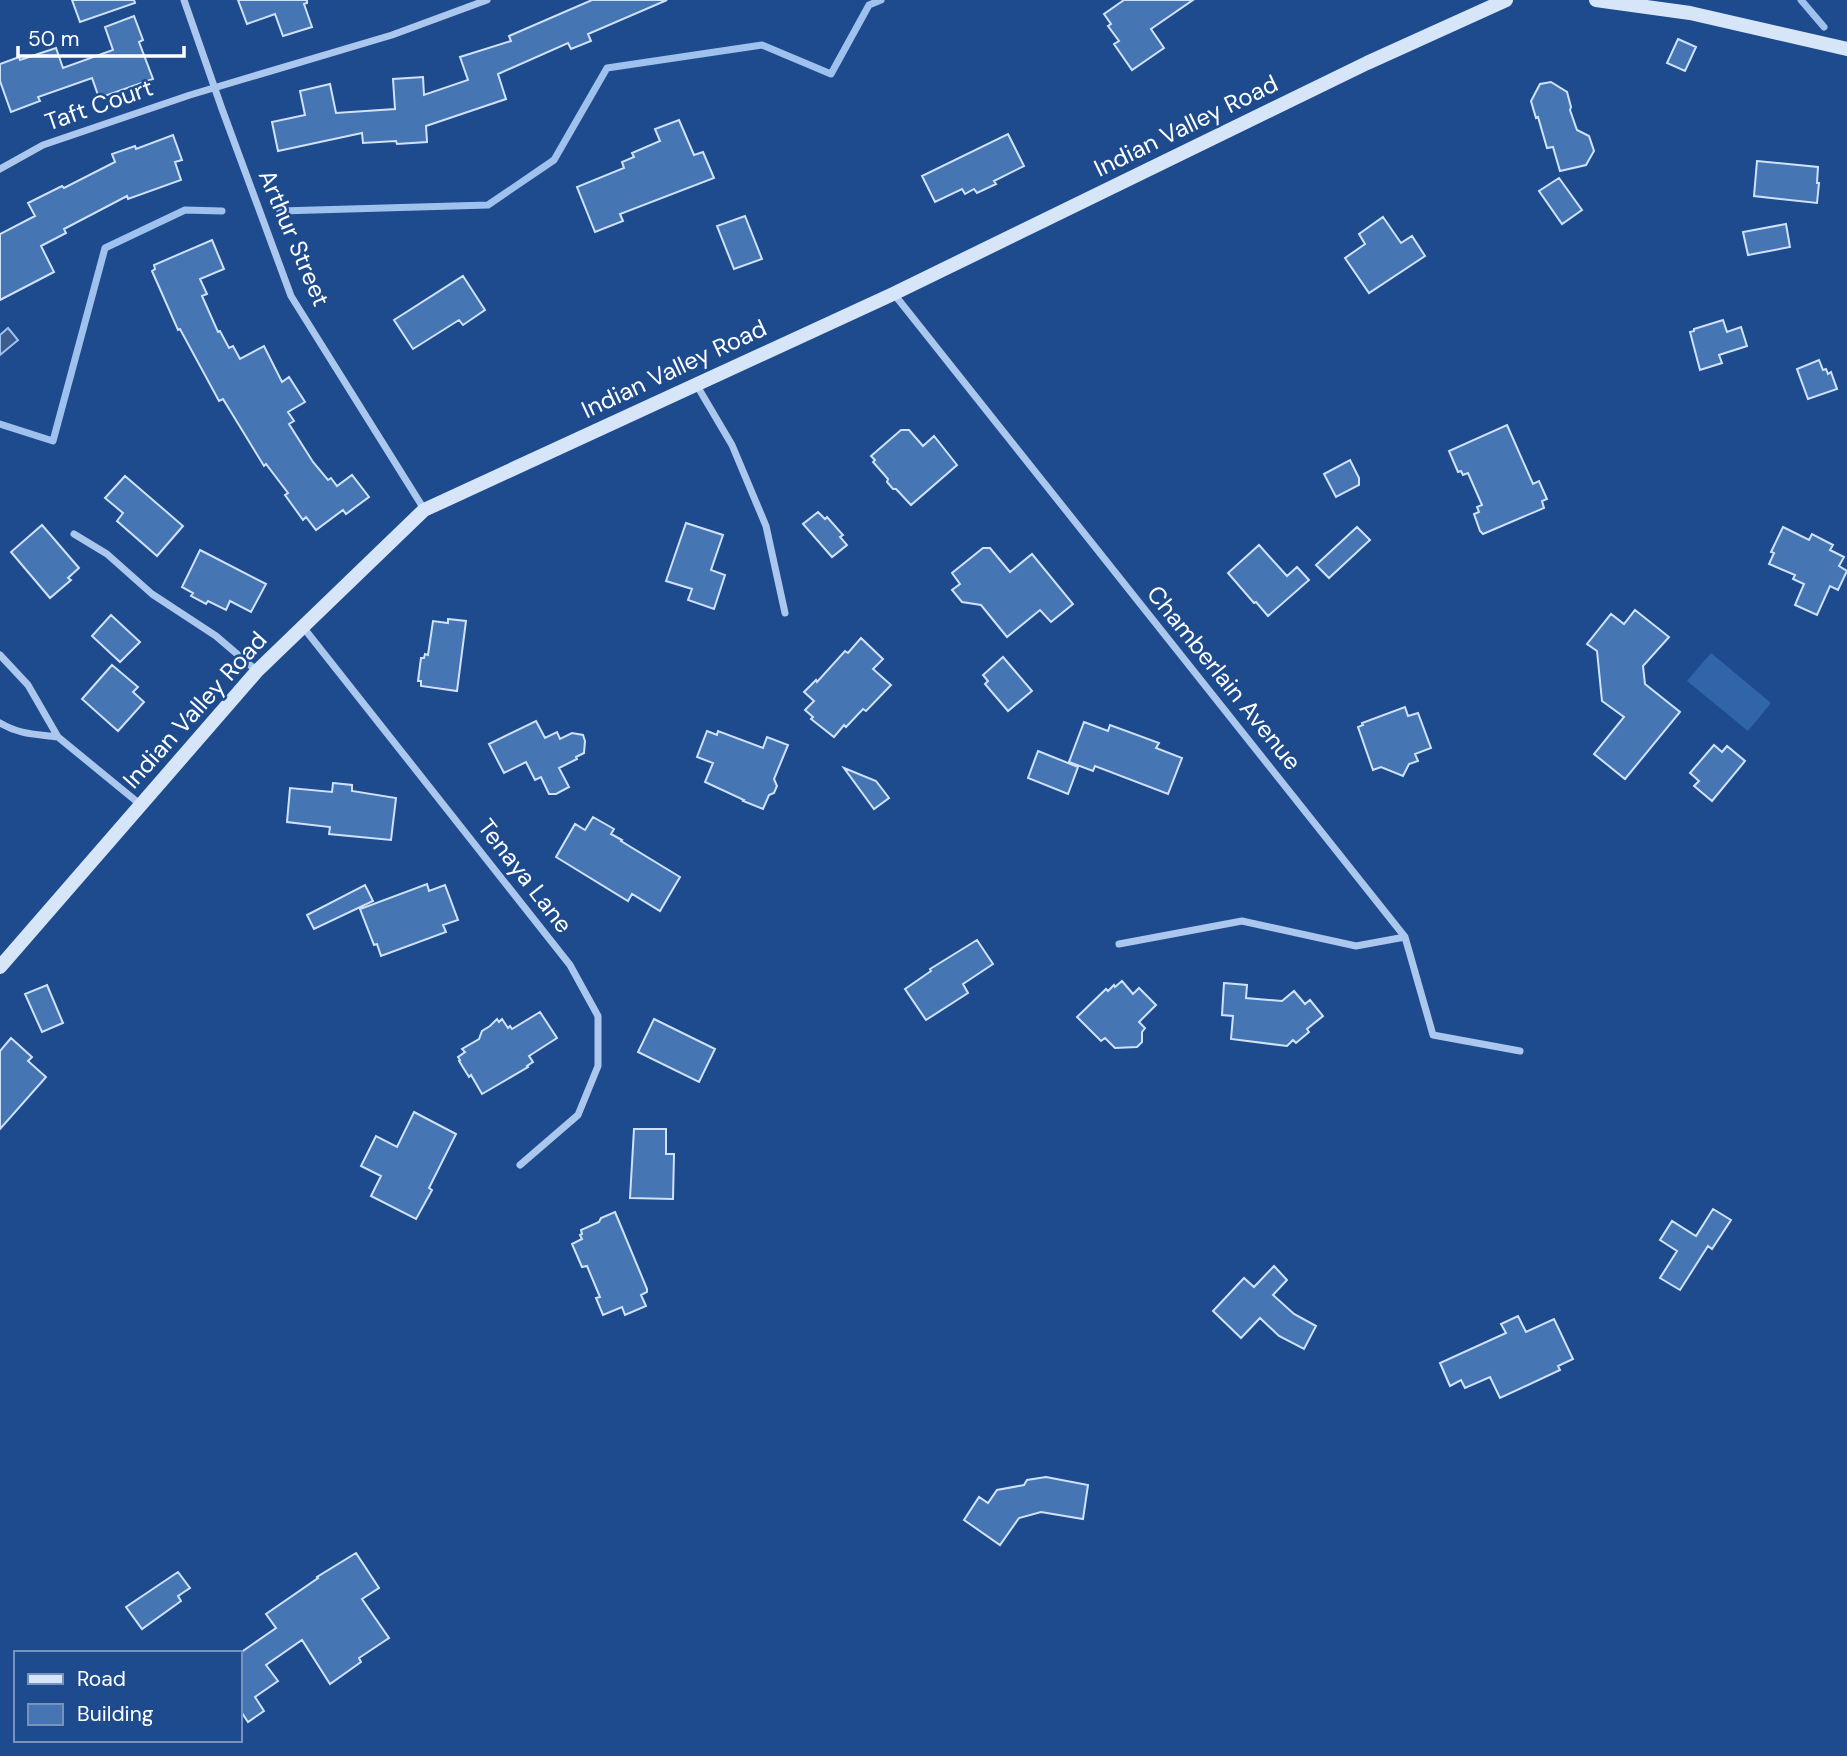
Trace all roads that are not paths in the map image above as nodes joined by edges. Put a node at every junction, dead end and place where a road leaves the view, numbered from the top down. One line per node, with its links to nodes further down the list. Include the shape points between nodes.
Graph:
1 (184, 0): 6 (street, Arthur Street)
2 (487, 0): 6 (street, Taft Court)
3 (1506, 0): 8 (street, Indian Valley Road)
4 (1596, 0): 5 (street, via 1690,13)
5 (1847, 49)
6 (215, 87): 7 (street, Taft Court, via 43,145); 10 (street, Arthur Street, via 292,296)
7 (0, 169)
8 (893, 294): 9 (street, Indian Valley Road); 19 (street, Chamberlain Avenue)
9 (695, 384): 10 (street, Indian Valley Road); 12 (street, via 732,445 766,526)
10 (425, 510): 13 (street, Indian Valley Road)
11 (74, 534): 15 (street, via 107,554 152,594 216,636)
12 (785, 613)
13 (303, 626): 15 (street, Indian Valley Road); 23 (street, Tenaya Lane, via 570,965 598,1016 598,1066 578,1115)
14 (0, 656): 17 (street, via 28,685)
15 (257, 671): 18 (street, Indian Valley Road)
16 (0, 723): 17 (street, via 27,734)
17 (58, 737): 18 (street)
18 (141, 805): 21 (street, Indian Valley Road)
19 (1405, 937): 20 (street, via 1356,946 1242,921); 22 (street, Chamberlain Avenue, via 1433,1035)
20 (1119, 944)
21 (0, 967)
22 (1520, 1051)
23 (520, 1165)

